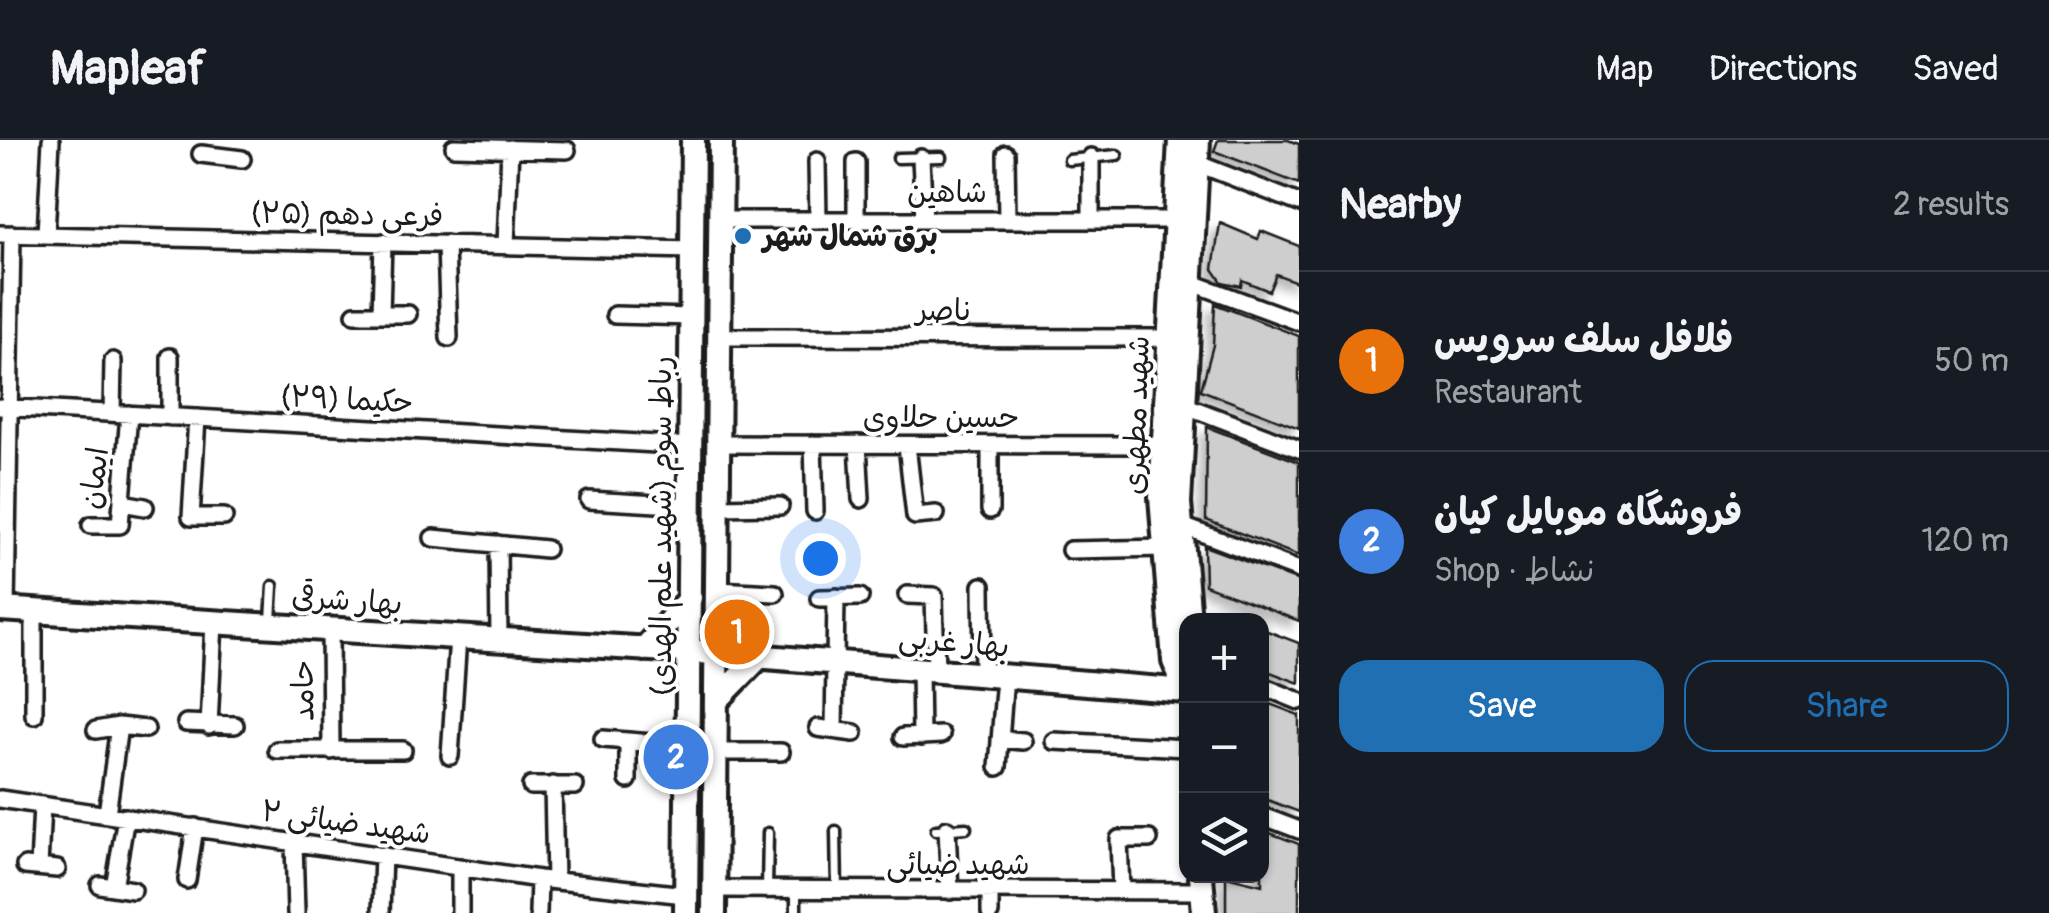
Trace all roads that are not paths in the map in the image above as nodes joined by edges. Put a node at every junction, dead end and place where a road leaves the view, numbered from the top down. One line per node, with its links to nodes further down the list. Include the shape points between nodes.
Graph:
1 (51, 140): 30 (street)
2 (1180, 140): 28 (main road, شهید مطهری)
3 (454, 146): 6 (street)
4 (693, 147): 7 (main road); 34 (main road, رباط سوم (شهید علم الهدی))
5 (219, 148): 10 (street); 17 (street)
6 (510, 148): 8 (street); 33 (street)
7 (721, 148): 22 (main road, رباط سوم (شهید علم الهدی))
8 (567, 150)
9 (1197, 152): 21 (street); 35 (main road, شهید مطهری)
10 (201, 154)
11 (1006, 154): 26 (street)
12 (1117, 155): 16 (lane)
13 (940, 157): 15 (lane)
14 (898, 158): 15 (lane)
15 (921, 158): 25 (street)
16 (1092, 158): 18 (lane); 27 (street)
17 (242, 159)
18 (1069, 160)
19 (817, 161): 23 (street)
20 (856, 162): 24 (street)
21 (1299, 202)
22 (720, 220): 23 (street, شاهین); 42 (main road, رباط سوم (شهید علم الهدی))
23 (818, 220): 24 (street, شاهین)
24 (856, 220): 25 (street, شاهین)
25 (924, 220): 26 (street, شاهین)
26 (1008, 220): 27 (street, شاهین)
27 (1092, 220): 28 (street, شاهین)
28 (1174, 220): 44 (main road, شهید مطهری)
29 (6, 234): 30 (street, فرعی دهم (۲۵)); 48 (street)
30 (46, 234): 31 (street, فرعی دهم (۲۵))
31 (383, 242): 32 (street, فرعی دهم (۲۵)); 37 (street)
32 (446, 244): 33 (street, فرعی دهم (۲۵)); 43 (street)
33 (506, 245): 34 (street, فرعی دهم (۲۵))
34 (693, 250): 40 (main road, رباط سوم (شهید علم الهدی))
35 (1190, 282): 41 (street); 47 (main road, شهید مطهری)
36 (354, 314): 37 (street)
37 (381, 314): 38 (street)
38 (408, 314)
39 (615, 315): 40 (street)
40 (692, 317): 59 (main road, رباط سوم (شهید علم الهدی))
41 (1299, 322)
42 (719, 336): 44 (street, ناصر); 53 (main road, رباط سوم (شهید علم الهدی))
43 (449, 338)
44 (1168, 338): 58 (main road, شهید مطهری)
45 (170, 357): 51 (street)
46 (113, 361): 49 (street)
47 (1184, 405): 60 (street); 73 (main road, شهید مطهری)
48 (3, 407): 49 (street, حکیما (۲۹)); 87 (street)
49 (112, 414): 50 (street, حکیما (۲۹))
50 (129, 414): 51 (street, حکیما (۲۹)); 63 (street, ایمان)
51 (170, 417): 52 (street, حکیما (۲۹))
52 (197, 418): 59 (street, حکیما (۲۹)); 71 (street, via 191,517)
53 (718, 444): 54 (street, حسین حلاوی); 67 (main road, رباط سوم (شهید علم الهدی))
54 (813, 444): 55 (street, حسین حلاوی); 69 (street)
55 (858, 444): 56 (street, حسین حلاوی); 61 (street)
56 (907, 445): 57 (street, حسین حلاوی); 70 (street, via 915,516)
57 (990, 445): 58 (street, حسین حلاوی); 68 (street)
58 (1164, 445): 76 (main road, شهید مطهری)
59 (692, 446): 64 (main road, رباط سوم (شهید علم الهدی))
60 (1299, 448)
61 (861, 498)
62 (589, 500): 64 (street)
63 (122, 503): 66 (street); 72 (street, ایمان, via 120,525)
64 (692, 506): 86 (main road, رباط سوم (شهید علم الهدی))
65 (780, 506): 67 (street)
66 (146, 507)
67 (718, 507): 84 (main road, رباط سوم (شهید علم الهدی))
68 (990, 510)
69 (815, 511)
70 (936, 514)
71 (224, 517)
72 (91, 525)
73 (1180, 525): 79 (street); 89 (main road, شهید مطهری)
74 (434, 538): 75 (street)
75 (498, 544): 77 (street); 94 (street)
76 (1166, 548): 78 (street); 101 (main road, شهید مطهری)
77 (546, 549)
78 (1070, 550)
79 (1299, 570)
80 (273, 586): 91 (lane)
81 (982, 586): 102 (street)
82 (775, 593): 84 (street)
83 (907, 596): 100 (street, via 934,596)
84 (717, 597): 97 (main road, رباط سوم (شهید علم الهدی)); 98 (main road, via 732,630)
85 (860, 597): 99 (street, via 828,597)
86 (690, 598): 95 (main road); 96 (main road, رباط سوم (شهید علم الهدی))
87 (3, 609): 88 (main road, بهار شرقی)
88 (34, 611): 90 (main road, بهار شرقی); 107 (street)
89 (1188, 613)
90 (214, 622): 91 (main road, بهار شرقی); 111 (street)
91 (271, 626): 92 (main road, بهار شرقی)
92 (330, 629): 93 (main road, بهار شرقی); 127 (street, حامد)
93 (458, 637): 94 (main road, بهار شرقی); 130 (street)
94 (499, 640): 95 (main road, بهار شرقی)
95 (644, 648): 96 (main road, بهار شرقی)
96 (690, 652): 97 (main road, بهار شرقی); 123 (main road, رباط سوم (شهید علم الهدی))
97 (716, 653): 98 (main road, بهار غربی); 105 (main road, رباط سوم (شهید علم الهدی))
98 (759, 656): 99 (main road, بهار غربی); 105 (main road)
99 (836, 663): 100 (main road, بهار غربی); 114 (street, via 826,729)
100 (928, 670): 102 (main road, بهار غربی); 117 (street)
101 (1179, 674)
102 (994, 676): 104 (main road, بهار غربی); 118 (street)
103 (1269, 689): 106 (street)
104 (1179, 690)
105 (716, 701): 128 (main road, رباط سوم (شهید علم الهدی))
106 (1299, 701)
107 (34, 714)
108 (186, 724): 111 (street)
109 (235, 725): 111 (street)
110 (119, 726): 112 (street); 113 (street); 138 (street)
111 (210, 726)
112 (146, 728)
113 (96, 730)
114 (854, 733)
115 (940, 735): 117 (street)
116 (903, 737): 117 (street)
117 (921, 737)
118 (1000, 739): 120 (street); 131 (street)
119 (603, 740): 122 (street)
120 (1024, 741)
121 (1054, 741): 124 (street)
122 (628, 742): 123 (street); 132 (street)
123 (689, 746): 163 (main road, رباط سوم (شهید علم الهدی))
124 (1179, 748)
125 (277, 750): 127 (street, حامد)
126 (403, 750): 127 (street, حامد)
127 (331, 751)
128 (716, 752): 129 (street); 154 (main road, رباط سوم (شهید علم الهدی))
129 (781, 752)
130 (450, 756)
131 (998, 767)
132 (628, 780)
133 (553, 785): 134 (street); 135 (street); 153 (street)
134 (531, 786)
135 (576, 786)
136 (0, 798): 137 (street, شهید ضیائی ۲)
137 (42, 805): 138 (street, شهید ضیائی ۲); 151 (street, via 32,867)
138 (107, 814): 139 (street, شهید ضیائی ۲)
139 (126, 817): 141 (street, شهید ضیائی ۲); 155 (street, via 107,886)
140 (1269, 819): 144 (street)
141 (195, 828): 148 (street, شهید ضیائی ۲); 152 (street)
142 (966, 828): 143 (lane)
143 (941, 829): 159 (street)
144 (1299, 830)
145 (836, 831): 158 (lane)
146 (768, 833): 156 (lane)
147 (1149, 839): 161 (street, via 1119,839)
148 (294, 842): 149 (street, شهید ضیائی ۲); 164 (street)
149 (382, 855): 150 (street, شهید ضیائی ۲); 165 (street)
150 (460, 867): 153 (street, شهید ضیائی ۲); 166 (street)
151 (57, 869)
152 (187, 880)
153 (547, 880): 163 (street, شهید ضیائی ۲); 167 (street)
154 (714, 889): 156 (street, شهید ضیائی); 168 (main road, رباط سوم (شهید علم الهدی))
155 (133, 890)
156 (767, 890): 157 (street, شهید ضیائی)
157 (796, 890): 158 (street, شهید ضیائی); 169 (lane)
158 (836, 890): 159 (street, شهید ضیائی)
159 (950, 891): 160 (street, شهید ضیائی)
160 (990, 891): 161 (street, شهید ضیائی); 170 (street)
161 (1121, 891): 162 (street, شهید ضیائی)
162 (1203, 893)
163 (686, 904)
164 (296, 913)
165 (381, 913)
166 (460, 913)
167 (538, 913)
168 (714, 913)
169 (796, 913)
170 (990, 913)

